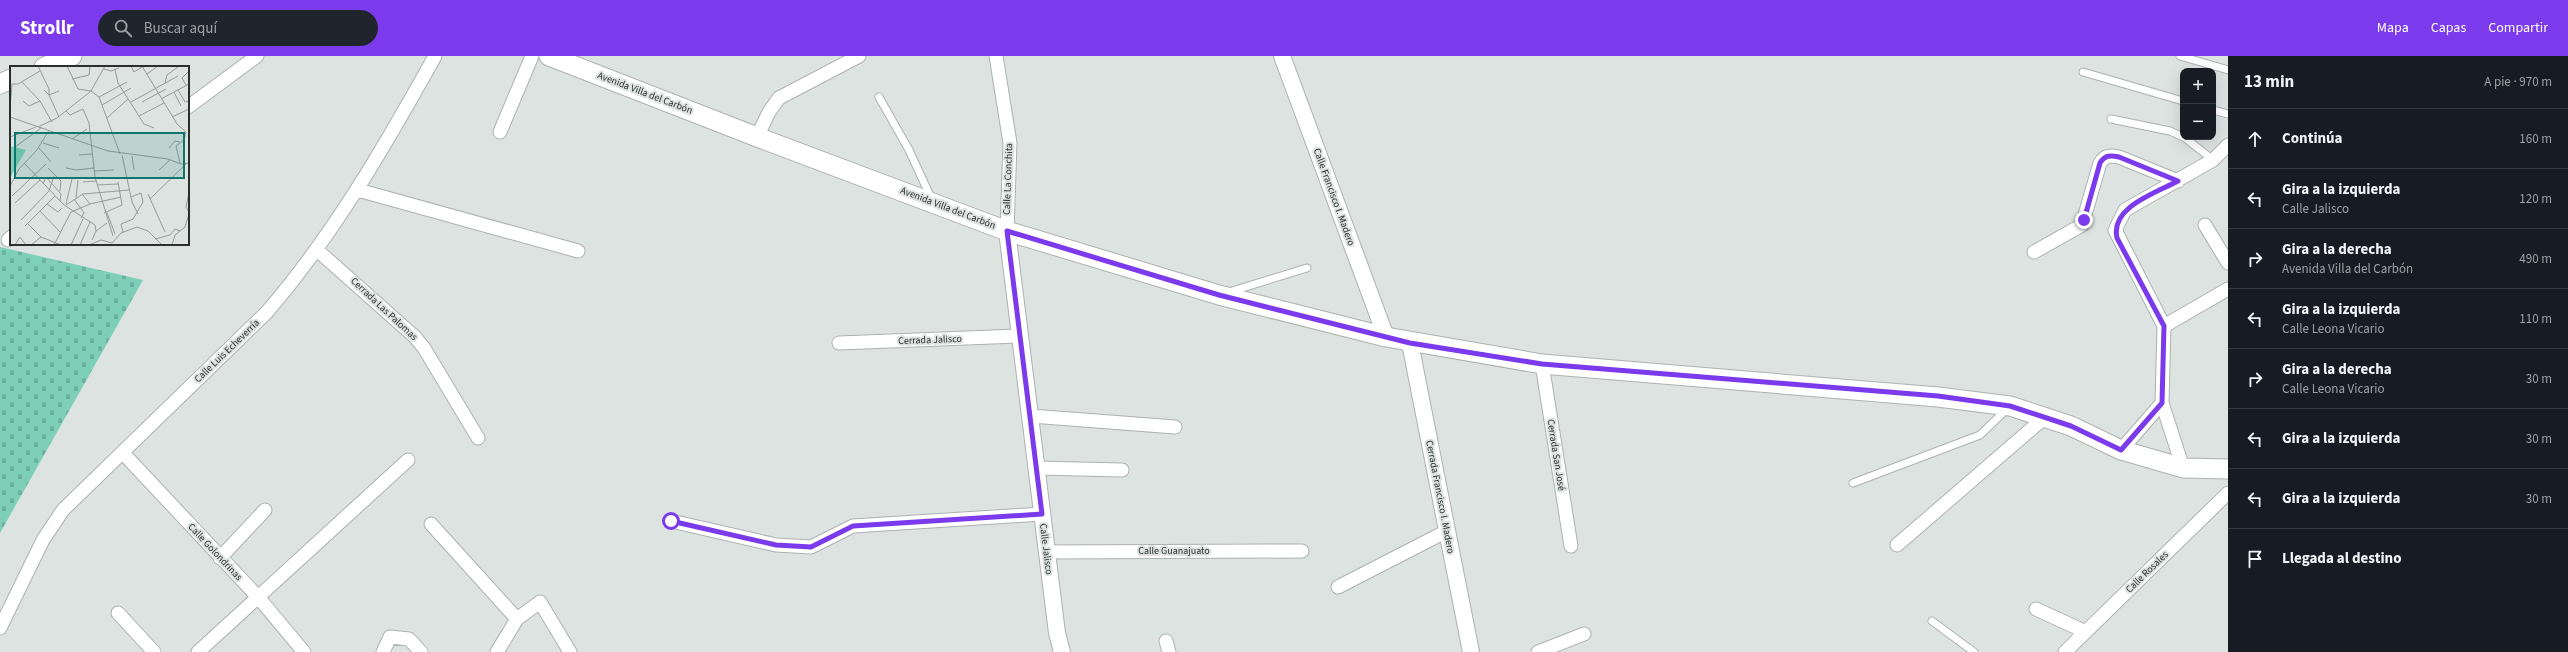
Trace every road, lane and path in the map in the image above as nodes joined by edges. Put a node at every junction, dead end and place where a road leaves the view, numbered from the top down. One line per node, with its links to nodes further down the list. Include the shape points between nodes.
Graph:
1 (72, 56): 10 (main road)
2 (257, 56): 17 (street)
3 (435, 56): 28 (street, Calle Luis Echeverría)
4 (532, 56): 21 (street)
5 (549, 56): 23 (main road, Avenida Villa del Carbón)
6 (859, 56): 23 (street, via 779,98)
7 (996, 56): 31 (street, Calle La Conchita, via 1010,143)
8 (1282, 56): 41 (street, Calle Francisco I. Madero)
9 (2180, 56): 11 (lane)
10 (47, 66)
11 (2228, 70)
12 (2083, 72): 16 (lane)
13 (10, 80): 14 (main road)
14 (0, 84)
15 (879, 97): 29 (lane, via 909,150)
16 (2180, 100)
17 (189, 106)
18 (2216, 111): 19 (lane)
19 (2228, 114)
20 (2110, 119): 22 (lane, via 2170,130)
21 (500, 132)
22 (2180, 135)
23 (757, 137): 29 (main road, Avenida Villa del Carbón)
24 (2187, 140): 26 (lane)
25 (2228, 145): 26 (street)
26 (2213, 160): 27 (street)
27 (2178, 181): 34 (street, via 2119,157 2104,157 2082,225); 39 (street, via 2125,210 2116,230 2117,238)
28 (358, 190): 32 (street, Calle Luis Echeverría); 33 (street)
29 (932, 202): 31 (main road, Avenida Villa del Carbón)
30 (2205, 225): 35 (street)
31 (1007, 231): 38 (main road, Avenida Villa del Carbón); 40 (street, Calle Jalisco)
32 (317, 250): 50 (street, Cerrada Las Palomas, via 415,337); 52 (street, Calle Luis Echeverría, via 267,312)
33 (578, 251)
34 (2034, 252)
35 (2228, 263)
36 (1307, 268): 38 (lane)
37 (2228, 289): 39 (street)
38 (1219, 295): 41 (main road, Avenida Villa del Carbón)
39 (2164, 326): 45 (street)
40 (1021, 336): 42 (street, Cerrada Jalisco); 47 (street, Calle Jalisco)
41 (1386, 337): 43 (main road, Avenida Villa del Carbón)
42 (839, 343)
43 (1410, 343): 44 (main road, Avenida Villa del Carbón); 64 (street, Cerrada Francisco I. Madero)
44 (1542, 364): 46 (main road, Avenida Villa del Carbón, via 1938,396); 66 (street, Cerrada San José)
45 (2162, 403): 51 (street); 55 (street)
46 (2010, 406): 48 (main road, Avenida Villa del Carbón); 58 (lane, via 1980,435)
47 (1031, 416): 49 (street); 54 (street, Calle Jalisco)
48 (2044, 418): 51 (main road, Avenida Villa del Carbón, via 2071,426); 65 (street)
49 (1175, 426)
50 (478, 438)
51 (2121, 450): 55 (main road, Avenida Villa del Carbón)
52 (124, 453): 69 (street, Calle Golondrinas); 76 (street, Calle Luis Echeverría, via 63,510 52,525)
53 (408, 460): 71 (street)
54 (1035, 468): 57 (street); 61 (street, Calle Jalisco)
55 (2183, 468): 56 (main road, Avenida Villa del Carbón)
56 (2228, 469)
57 (1122, 470)
58 (1853, 483)
59 (2228, 493): 77 (street, Calle Rosales)
60 (265, 510): 69 (street)
61 (1042, 514): 62 (street, via 853,526 811,547 776,545); 68 (street, Calle Jalisco)
62 (671, 521)
63 (431, 524): 74 (street)
64 (1447, 531): 70 (street); 87 (street, Cerrada Francisco I. Madero)
65 (1897, 544)
66 (1571, 546)
67 (1302, 550): 68 (street, Calle Guanajuato)
68 (1046, 552): 86 (street, Calle Jalisco)
69 (220, 558): 71 (street, Calle Golondrinas)
70 (1338, 587)
71 (258, 597): 80 (street); 81 (street, Calle Golondrinas)
72 (2036, 609): 77 (street)
73 (118, 612): 79 (street)
74 (517, 619): 84 (street); 85 (street, via 540,602)
75 (1932, 621): 89 (lane)
76 (0, 628)
77 (2086, 632): 90 (street, Calle Rosales)
78 (1584, 634): 88 (street)
79 (154, 652)
80 (198, 652)
81 (304, 652)
82 (383, 652): 83 (street, via 390,637 408,639)
83 (421, 652)
84 (497, 652)
85 (570, 652)
86 (1062, 652)
87 (1471, 652)
88 (1538, 652)
89 (1974, 652)
90 (2065, 652)

